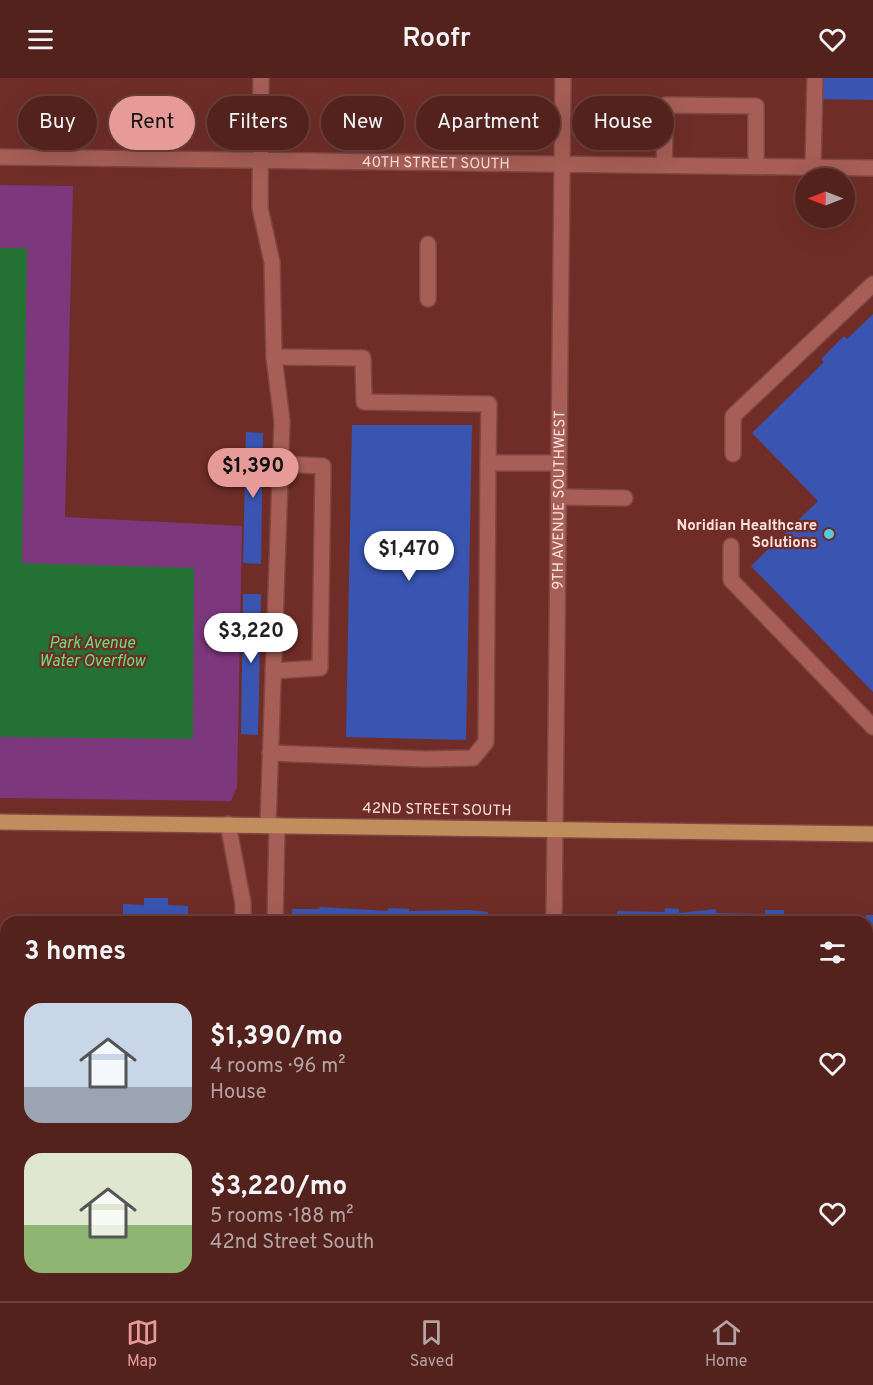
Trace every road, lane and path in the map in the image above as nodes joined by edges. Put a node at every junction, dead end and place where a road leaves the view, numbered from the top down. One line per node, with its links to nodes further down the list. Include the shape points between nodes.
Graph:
1 (261, 78): 5 (street)
2 (563, 78): 6 (street, 9TH AVENUE SOUTHWEST)
3 (815, 78): 9 (street)
4 (0, 157): 5 (street, 40TH STREET SOUTH)
5 (259, 160): 6 (street, 40TH STREET SOUTH); 14 (street, via 260,208 272,262)
6 (562, 164): 7 (street, 40TH STREET SOUTH); 17 (street, 9TH AVENUE SOUTHWEST)
7 (664, 165): 8 (street, 40TH STREET SOUTH); 8 (street, via 666,105 756,106)
8 (756, 166): 9 (street, 40TH STREET SOUTH)
9 (813, 167): 10 (street, 40TH STREET SOUTH)
10 (873, 168)
11 (428, 244): 13 (street)
12 (873, 284): 15 (street, via 733,416)
13 (428, 299)
14 (274, 357): 16 (street, via 363,358 364,402 489,404); 18 (street, via 282,421)
15 (733, 454)
16 (488, 463): 17 (street); 24 (street, via 486,742 473,758)
17 (559, 463): 19 (street, 9TH AVENUE SOUTHWEST)
18 (281, 464): 22 (street); 22 (street, via 322,466 320,668)
19 (559, 496): 20 (street); 28 (street, 9TH AVENUE SOUTHWEST)
20 (625, 498)
21 (731, 546): 23 (street, via 731,580)
22 (273, 670): 24 (street)
23 (873, 727)
24 (270, 753): 27 (street)
25 (0, 822): 26 (main road, 42ND STREET SOUTH)
26 (228, 824): 27 (main road, 42ND STREET SOUTH); 30 (street)
27 (272, 825): 28 (main road, 42ND STREET SOUTH); 31 (street)
28 (555, 829): 29 (main road, 42ND STREET SOUTH); 32 (street, 9TH AVENUE SOUTHWEST)
29 (873, 834)
30 (243, 916)
31 (275, 916)
32 (554, 916)

